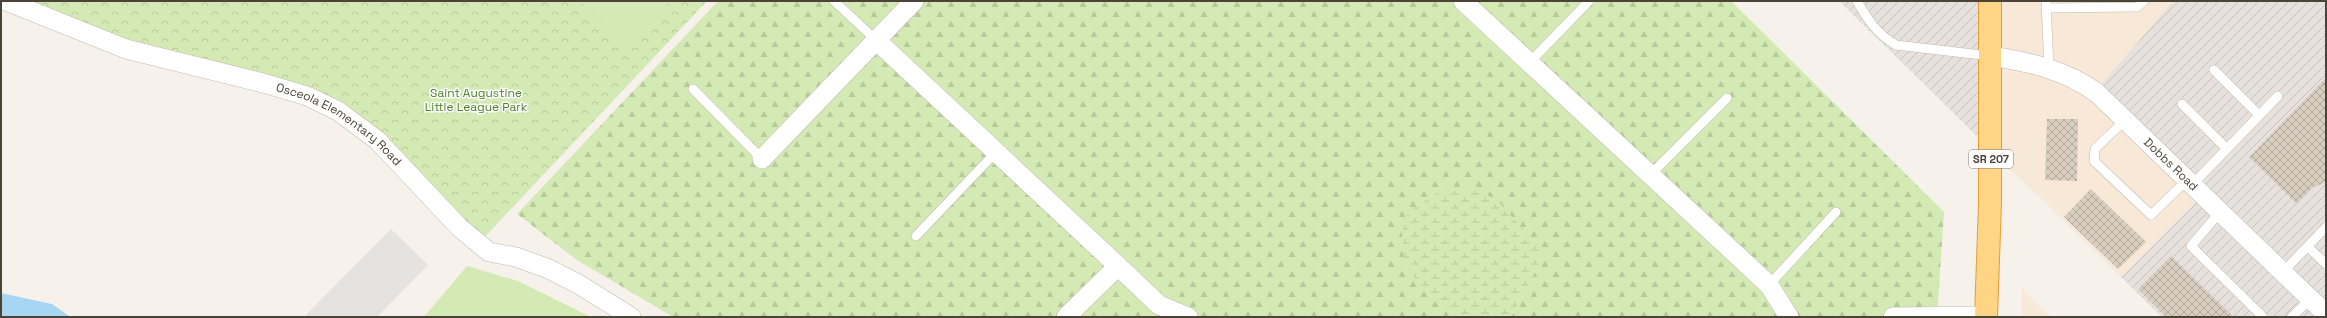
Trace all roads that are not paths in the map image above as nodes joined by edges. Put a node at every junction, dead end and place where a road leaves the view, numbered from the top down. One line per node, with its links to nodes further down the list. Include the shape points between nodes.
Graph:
1 (6, 1): 37 (street, Osceola Elementary Road, via 126,49 263,82 307,96 338,111 377,140 460,228 489,252 516,257 549,269)
2 (834, 1): 10 (lane)
3 (914, 1): 10 (street)
4 (1463, 1): 12 (street)
5 (1589, 1): 12 (lane)
6 (1990, 1): 11 (highway, SR 207)
7 (2144, 1): 9 (lane, via 2138,7)
8 (1861, 4): 11 (lane, via 1869,23 1896,45)
9 (2046, 5): 13 (lane)
10 (876, 40): 22 (street); 23 (street)
11 (1991, 56): 13 (street, Dobbs Road); 42 (highway, SR 207)
12 (1529, 63): 24 (street)
13 (2049, 69): 20 (street, Dobbs Road, via 2080,80)
14 (2214, 70): 19 (lane)
15 (692, 89): 23 (lane)
16 (2278, 96): 19 (lane)
17 (1727, 98): 24 (lane)
18 (2182, 104): 21 (lane)
19 (2259, 115): 21 (lane)
20 (2125, 120): 25 (street, Dobbs Road); 25 (lane, via 2095,149 2094,161 2151,215)
21 (2226, 149): 25 (lane)
22 (996, 152): 29 (lane); 32 (street)
23 (762, 159)
24 (1649, 176): 34 (street)
25 (2190, 182): 27 (street, Dobbs Road)
26 (1836, 212): 34 (lane)
27 (2220, 212): 33 (street, Dobbs Road); 43 (lane, via 2192,246)
28 (2326, 227): 30 (lane)
29 (916, 236)
30 (2308, 247): 31 (lane); 33 (lane)
31 (2326, 264)
32 (1118, 266): 38 (street); 39 (street, via 1159,305)
33 (2283, 272): 35 (street, Dobbs Road)
34 (1769, 285): 40 (street)
35 (2310, 299): 36 (street, Dobbs Road); 44 (lane)
36 (2326, 314)
37 (631, 317)
38 (1066, 317)
39 (1188, 317)
40 (1789, 317)
41 (1893, 317): 42 (street)
42 (1986, 317)
43 (2263, 317)
44 (2292, 317)

